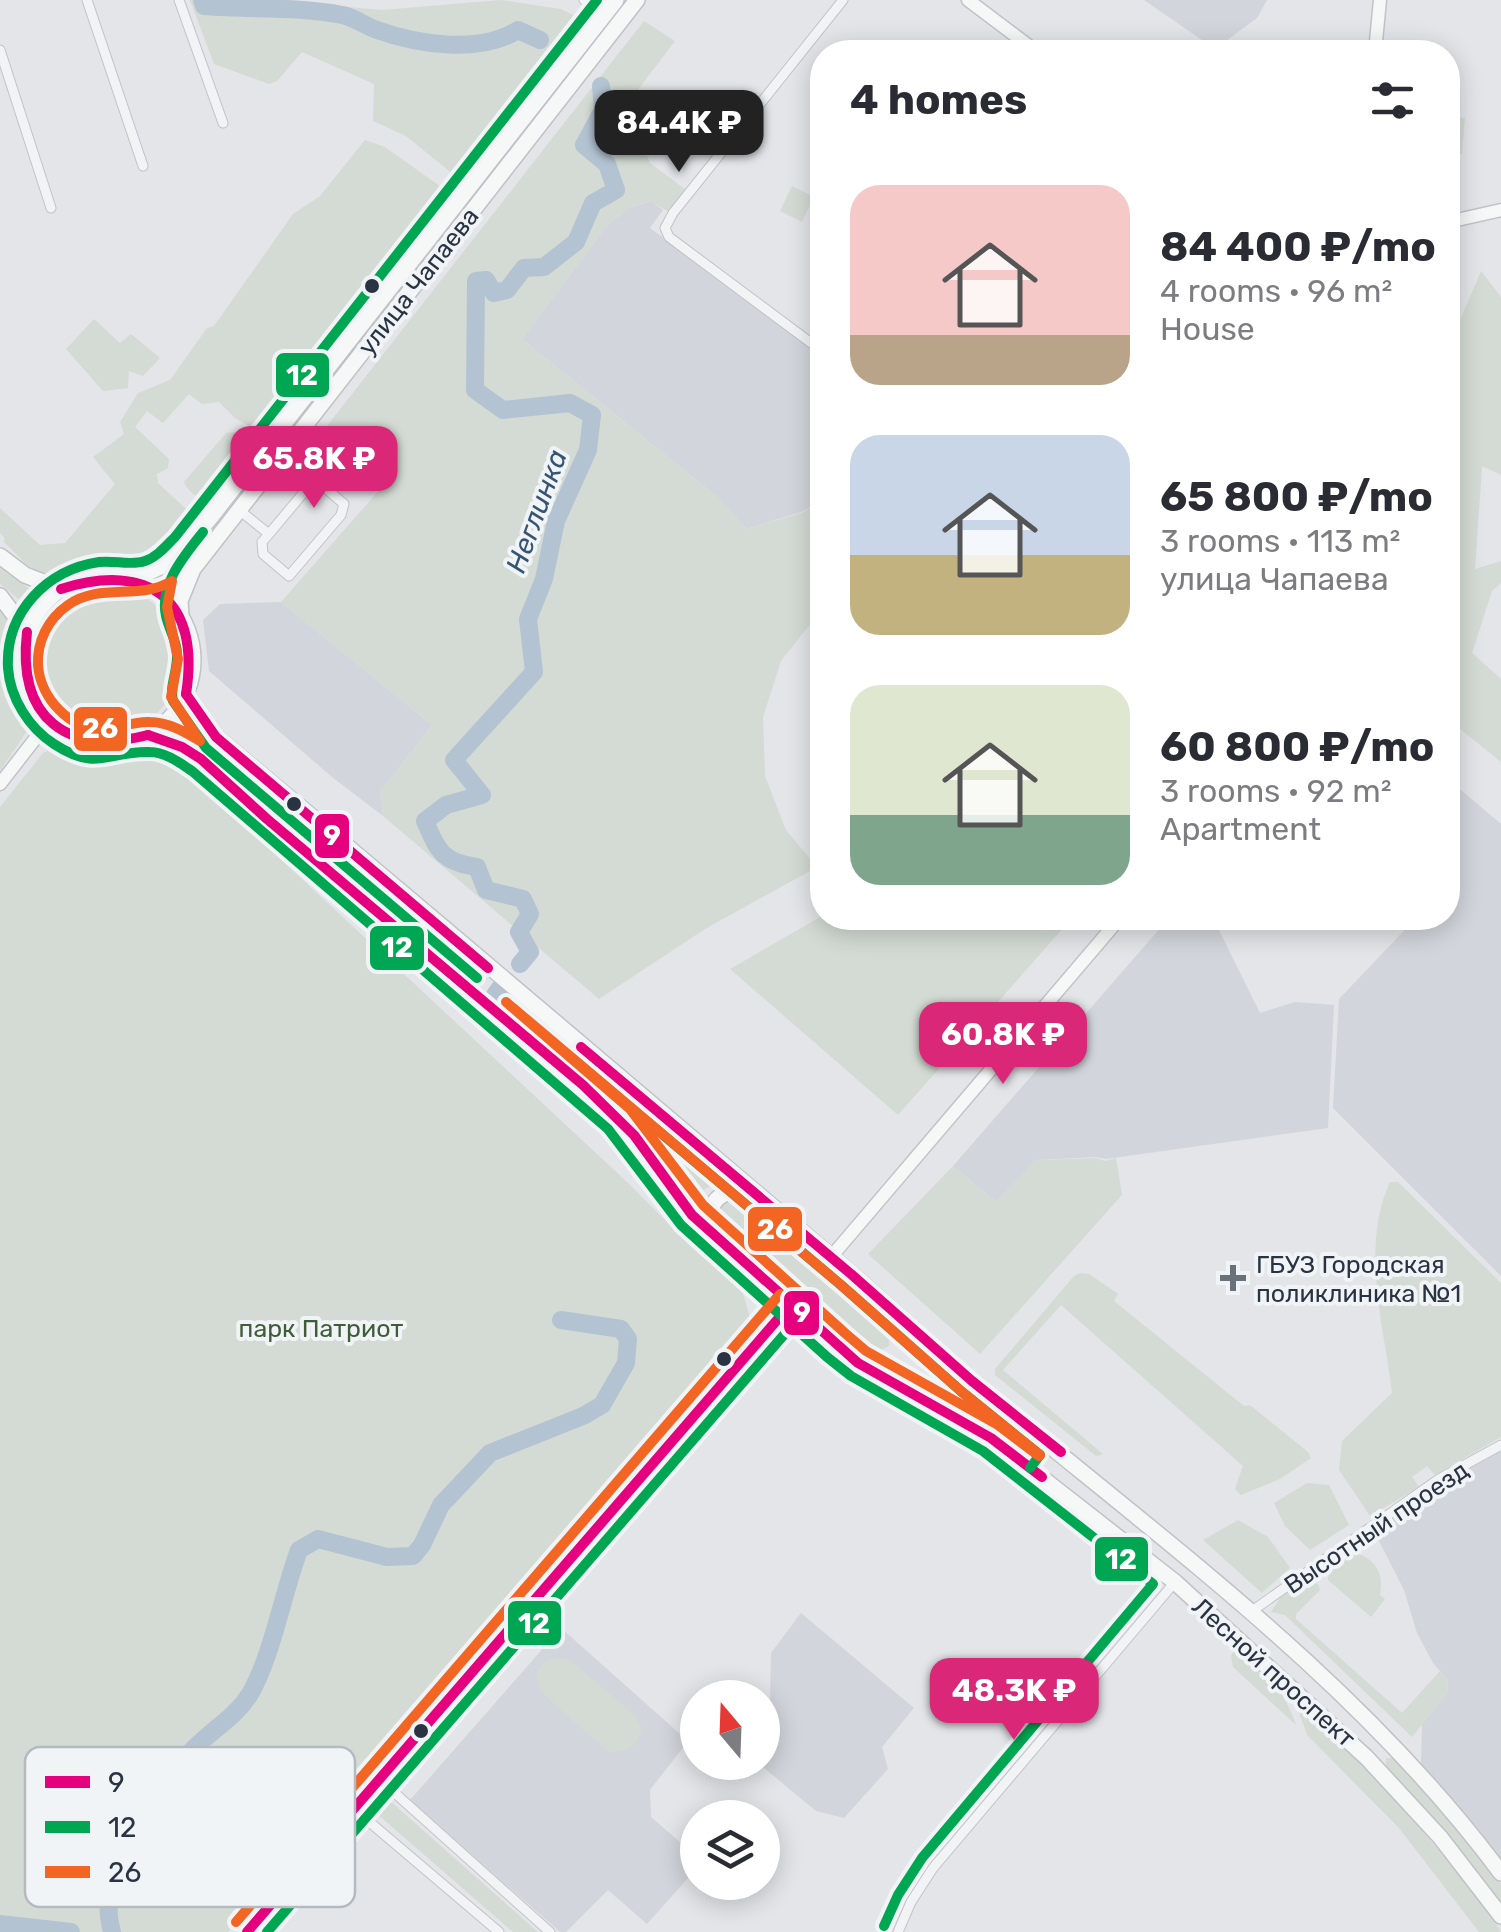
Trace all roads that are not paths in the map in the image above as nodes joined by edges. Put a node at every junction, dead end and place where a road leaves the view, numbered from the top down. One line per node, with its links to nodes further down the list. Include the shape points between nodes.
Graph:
1 (87, 0): 16 (street)
2 (179, 0): 15 (street)
3 (584, 0): 9 (street)
4 (616, 0): 9 (main road, улица Чапаева)
5 (637, 0): 21 (main road, улица Чапаева)
6 (843, 0): 10 (street)
7 (968, 0): 11 (street)
8 (1380, 0): 12 (street)
9 (605, 14): 26 (main road, улица Чапаева, via 211,517 173,561)
10 (811, 40)
11 (1021, 40)
12 (1376, 40)
13 (810, 41): 20 (street, via 665,228)
14 (0, 50): 17 (street)
15 (223, 123)
16 (142, 166)
17 (50, 208)
18 (1501, 210): 19 (street)
19 (1460, 219)
20 (810, 342)
21 (280, 458): 22 (street); 23 (main road, улица Чапаева)
22 (310, 485): 24 (street); 24 (street, via 315,479 344,504 342,515 289,576 263,554)
23 (240, 510): 24 (street); 29 (main road, улица Чапаева, via 193,569 180,601)
24 (269, 534)
25 (0, 556): 27 (main road, via 25,575)
26 (135, 580): 27 (main road, via 85,578); 29 (main road, via 161,594)
27 (62, 589): 30 (main road)
28 (0, 596): 30 (main road)
29 (182, 617): 31 (main road, via 193,653)
30 (28, 632): 32 (main road, via 25,680)
31 (186, 694): 33 (main road); 36 (main road, Лесной проспект, via 216,737)
32 (48, 721): 33 (main road, via 76,738 106,745); 34 (street)
33 (148, 735): 37 (main road, Лесной проспект, via 201,759 619,1119)
34 (0, 784)
35 (1110, 930): 38 (street)
36 (750, 1189): 37 (main road, via 715,1201); 38 (main road, Лесной проспект)
37 (712, 1235): 39 (main road, Лесной проспект)
38 (830, 1257): 41 (main road, Лесной проспект)
39 (791, 1304): 42 (main road, Лесной проспект, via 858,1363 991,1438); 47 (street)
40 (1501, 1445): 44 (street, Высотный проезд, via 1439,1479)
41 (1061, 1452): 42 (main road); 44 (main road, Лесной проспект)
42 (1042, 1477): 43 (main road, Лесной проспект)
43 (1175, 1582): 46 (main road, Лесной проспект); 56 (street, via 933,1868)
44 (1252, 1611): 45 (main road, Лесной проспект)
45 (1386, 1739): 46 (main road); 50 (main road, Лесной проспект)
46 (1367, 1758): 52 (main road, Лесной проспект)
47 (378, 1778): 48 (street); 55 (street)
48 (355, 1806)
49 (355, 1810): 54 (street)
50 (1501, 1873)
51 (268, 1907): 53 (street)
52 (1501, 1916)
53 (247, 1932)
54 (498, 1932)
55 (550, 1932)
56 (898, 1932)

